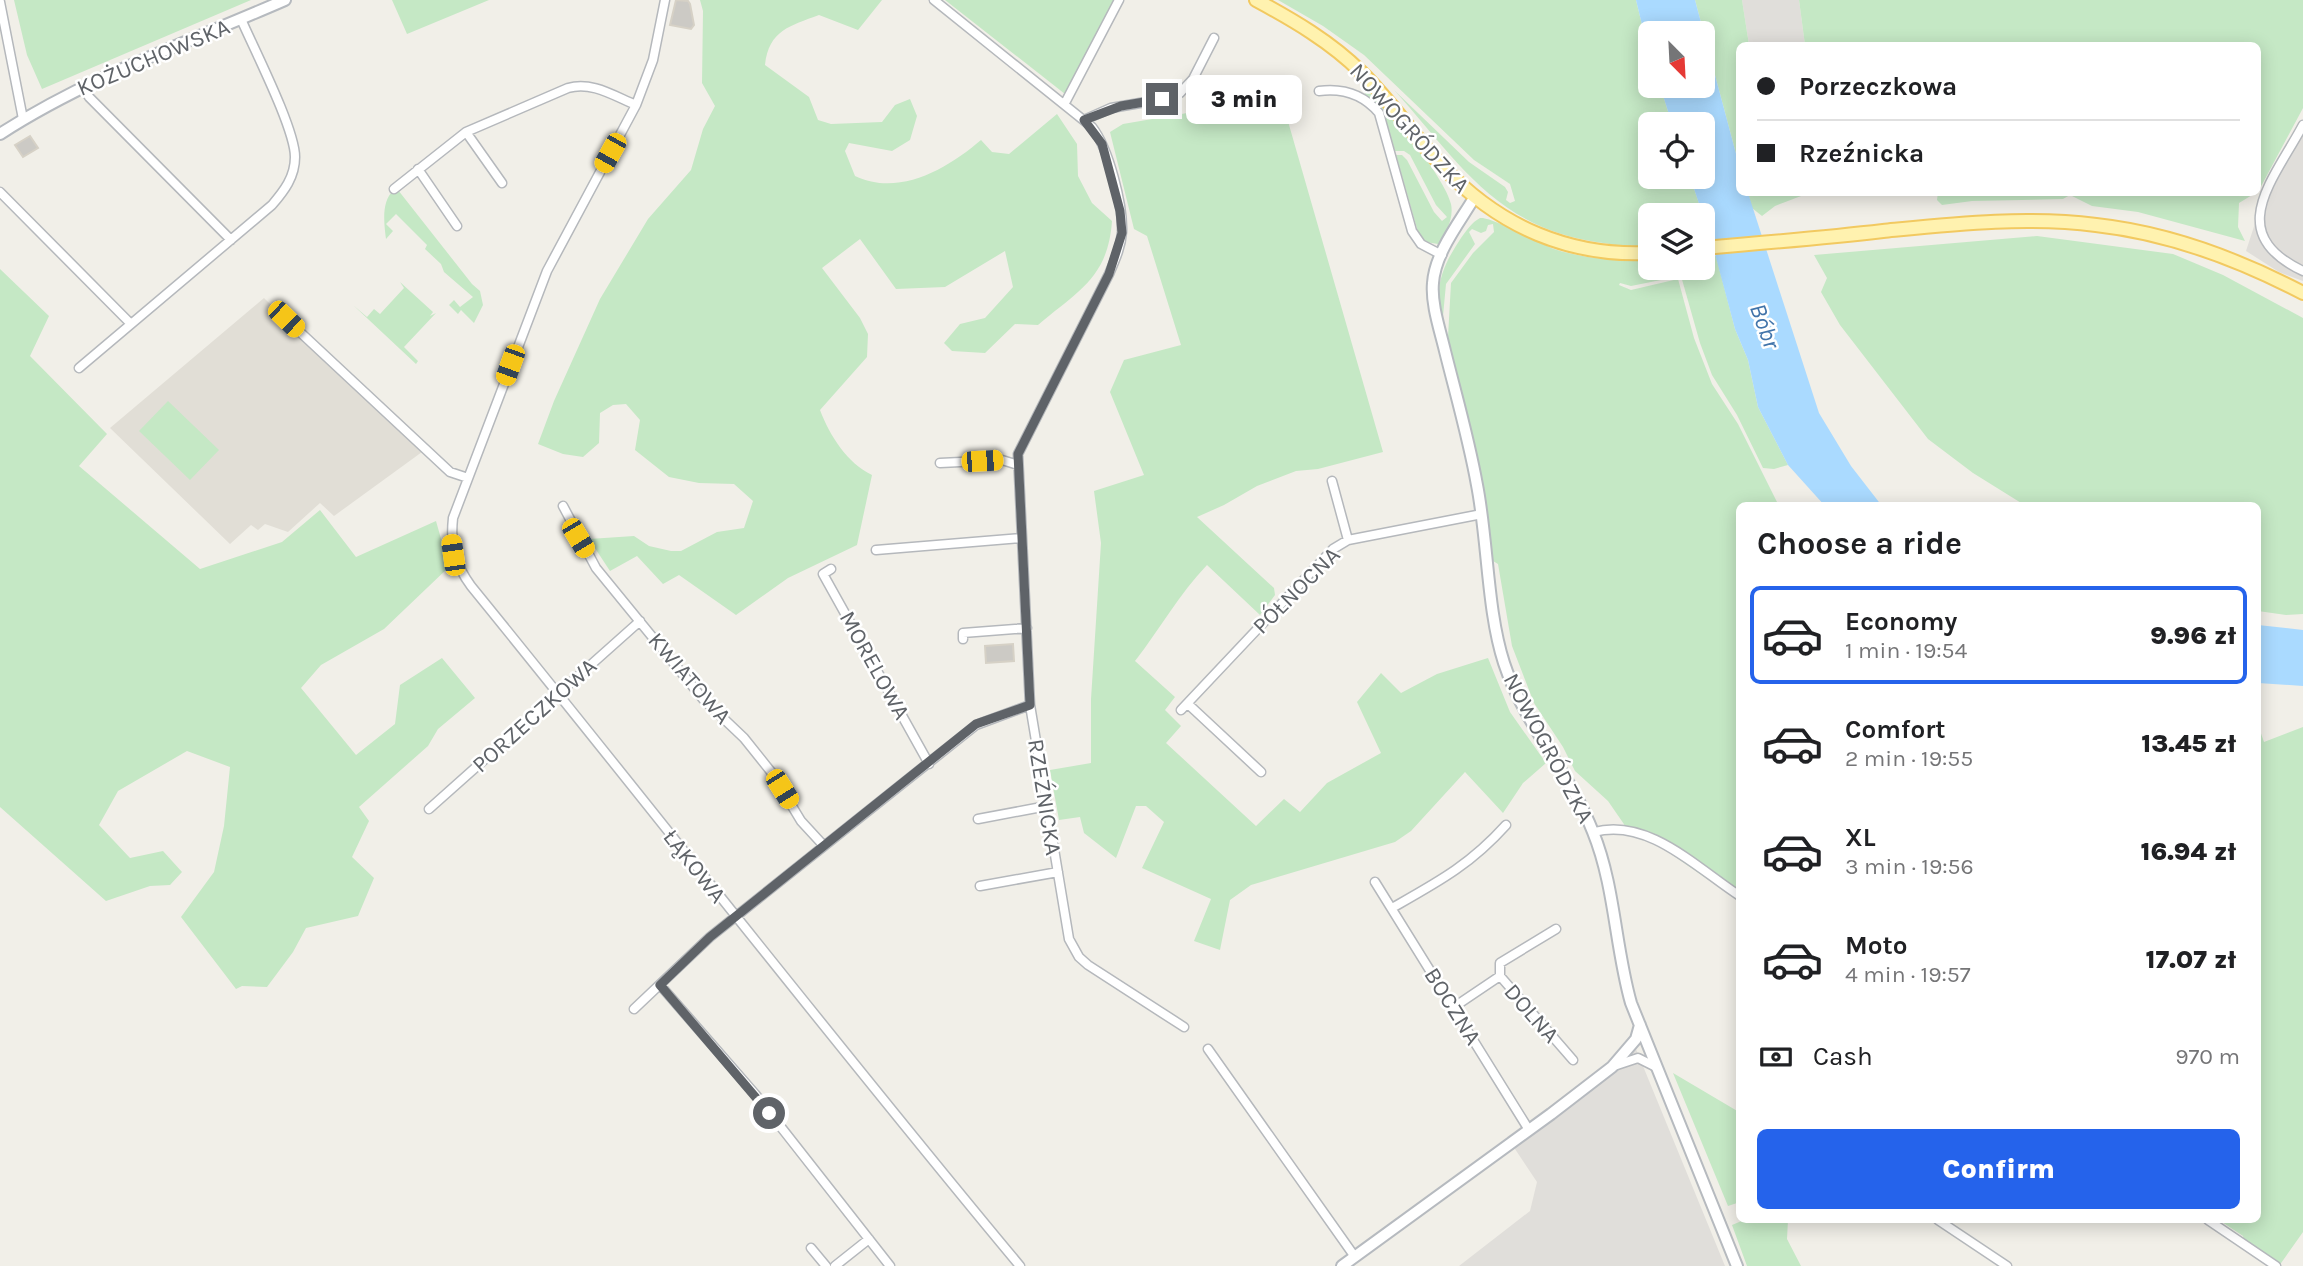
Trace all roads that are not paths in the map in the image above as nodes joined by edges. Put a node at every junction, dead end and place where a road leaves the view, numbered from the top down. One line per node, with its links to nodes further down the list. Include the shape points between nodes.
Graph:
1 (285, 0): 7 (main road, KOŻUCHOWSKA)
2 (665, 0): 12 (street, via 653,60)
3 (934, 0): 11 (street, RZEŹNICKA)
4 (1119, 0): 11 (street)
5 (1255, 0): 22 (main road, NOWOGRÓDZKA, via 1346,57)
6 (0, 2): 13 (street)
7 (241, 19): 9 (main road, KOŻUCHOWSKA); 24 (street, via 295,155 285,191)
8 (1214, 38): 14 (street, via 1193,79 1180,93 1111,108)
9 (83, 87): 13 (main road, KOŻUCHOWSKA); 24 (street)
10 (1319, 91): 27 (street, NOWOGRÓDZKA, via 1339,88 1379,113 1412,231 1421,244)
11 (1065, 103): 14 (street, RZEŹNICKA)
12 (636, 105): 16 (street, via 580,85); 35 (street, via 547,271)
13 (23, 119): 17 (main road, KOŻUCHOWSKA)
14 (1084, 120): 34 (street, RZEŹNICKA, via 1097,134 1107,159 1120,211 1120,245 1018,454)
15 (2303, 125): 28 (street, via 2262,202 2258,222 2270,250)
16 (466, 132): 18 (street); 19 (street)
17 (0, 134)
18 (418, 169): 20 (street); 23 (street)
19 (502, 183)
20 (394, 189)
21 (0, 192): 31 (street)
22 (1474, 198): 26 (main road, via 1513,224 1549,239); 27 (main road, NOWOGRÓDZKA)
23 (457, 226)
24 (231, 240): 31 (street)
25 (1715, 247): 29 (main road, via 2048,221 2144,233 2208,251)
26 (1638, 253)
27 (1442, 255): 38 (main road, NOWOGRÓDZKA, via 1433,288)
28 (2303, 271)
29 (2303, 293)
30 (286, 319): 35 (street, via 444,467)
31 (131, 324): 32 (street)
32 (79, 368)
33 (940, 463): 34 (street, via 1002,460)
34 (1018, 465): 39 (street, RZEŹNICKA)
35 (468, 478): 46 (street, ŁĄKOWA, via 453,518 451,538 460,570)
36 (1332, 481): 40 (street)
37 (563, 506): 43 (street, KWIATOWA, via 596,568)
38 (1482, 514): 40 (street, PÓŁNOCNA); 54 (main road, NOWOGRÓDZKA, via 1504,662 1528,715)
39 (1021, 538): 41 (street); 44 (street, RZEŹNICKA)
40 (1348, 540): 49 (street, PÓŁNOCNA, via 1322,557 1184,707)
41 (876, 550)
42 (831, 569): 48 (street, MORELOWA, via 823,574)
43 (640, 621): 46 (street, PORZECZKOWA); 55 (street, KWIATOWA, via 703,699 744,738 801,821)
44 (1027, 628): 45 (street, via 963,633); 47 (street, RZEŹNICKA)
45 (963, 639)
46 (558, 692): 51 (street, PORZECZKOWA); 61 (street, ŁĄKOWA)
47 (1030, 705): 48 (street, via 976,724); 50 (street, RZEŹNICKA)
48 (929, 764): 55 (street)
49 (1261, 772)
50 (1047, 806): 52 (street); 56 (street, RZEŹNICKA)
51 (429, 809)
52 (978, 819)
53 (1506, 825): 60 (street, via 1483,851 1455,872)
54 (1594, 832): 59 (street, via 1621,830 1652,838); 67 (main road, NOWOGRÓDZKA, via 1605,866 1624,978)
55 (824, 846): 61 (street)
56 (1058, 872): 58 (street); 68 (street, RZEŹNICKA, via 1066,930 1079,957)
57 (1375, 881): 60 (street, BOCZNA)
58 (980, 886)
59 (1736, 893)
60 (1392, 908): 65 (street, BOCZNA)
61 (735, 917): 64 (street); 82 (street, ŁĄKOWA)
62 (1556, 929): 63 (street, via 1500,963)
63 (1500, 976): 65 (street, DOLNA); 70 (street, DOLNA)
64 (660, 985): 66 (street); 76 (street, via 755,1094)
65 (1454, 1007): 73 (street, BOCZNA)
66 (634, 1009)
67 (1640, 1025): 71 (main road, NOWOGRÓDZKA); 72 (main road, via 1636,1039)
68 (1184, 1027)
69 (1208, 1049): 78 (street)
70 (1573, 1060)
71 (1656, 1066): 72 (street, via 1638,1058); 84 (main road, NOWOGRÓDZKA)
72 (1612, 1067): 73 (main road)
73 (1529, 1130): 78 (main road)
74 (1942, 1223): 85 (street)
75 (2212, 1223): 86 (street)
76 (869, 1239): 80 (street); 81 (street)
77 (811, 1248): 79 (street)
78 (1355, 1257): 83 (main road)
79 (826, 1266)
80 (835, 1266)
81 (890, 1266)
82 (1020, 1266)
83 (1342, 1266)
84 (1737, 1266)
85 (2007, 1266)
86 (2276, 1266)

